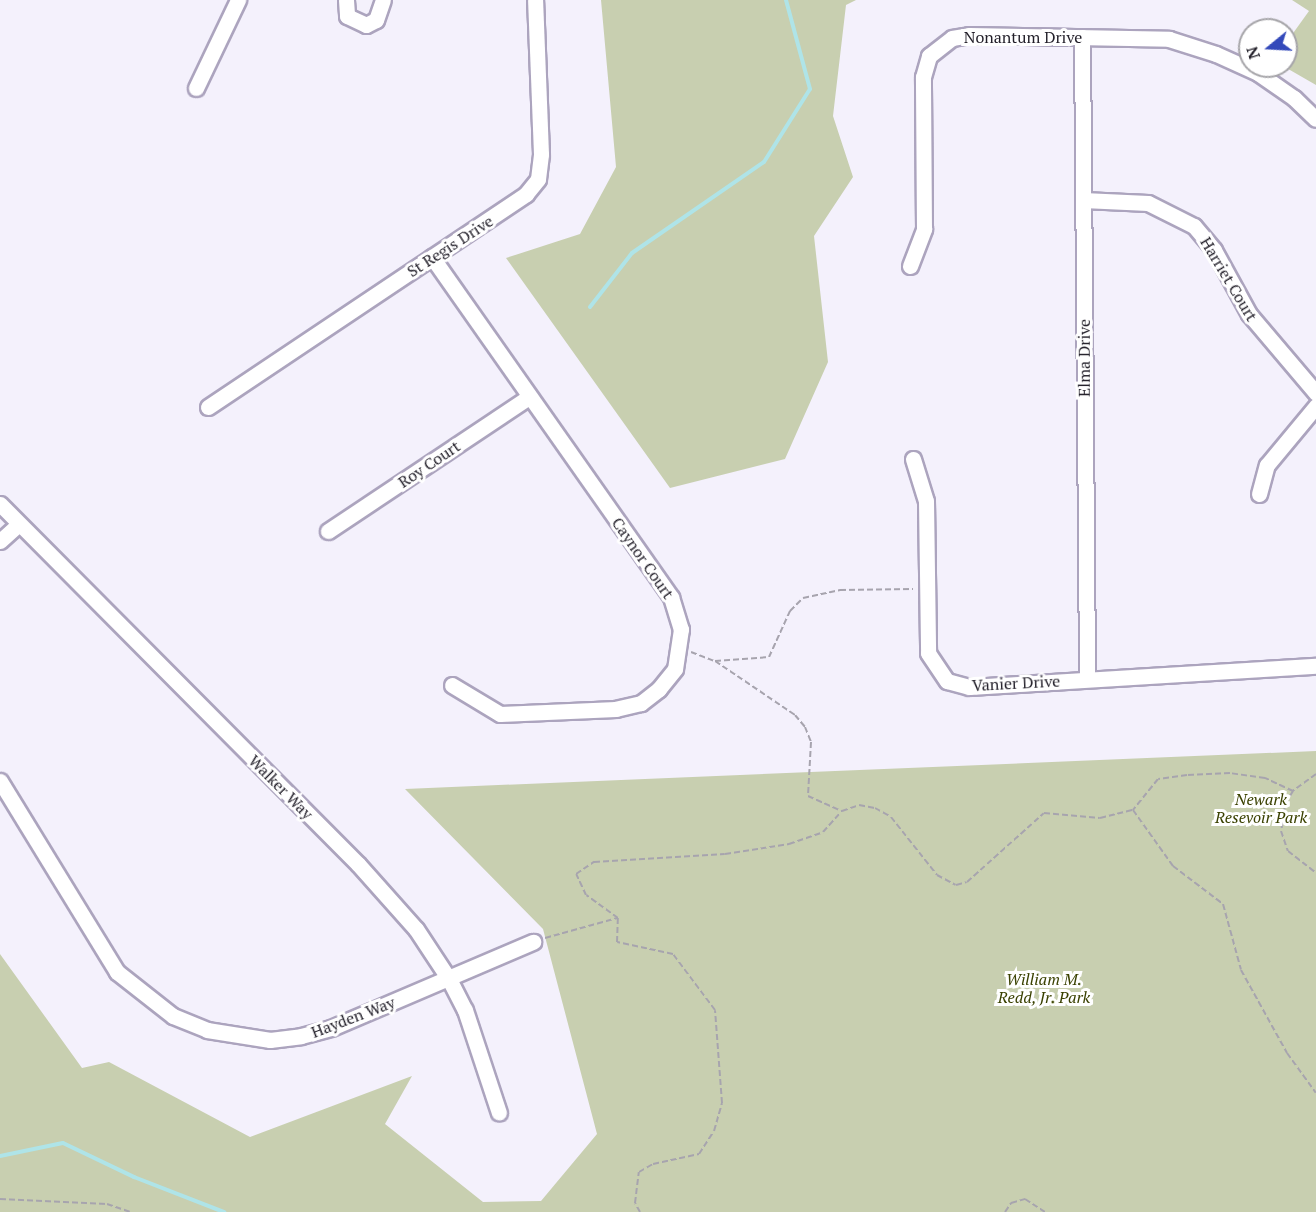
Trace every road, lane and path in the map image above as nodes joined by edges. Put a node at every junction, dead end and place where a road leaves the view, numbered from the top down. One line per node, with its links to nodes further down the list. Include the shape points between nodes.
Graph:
1 (238, 0): 6 (street)
2 (346, 0): 3 (street, via 347,16 366,25 376,20)
3 (383, 0)
4 (535, 0): 9 (street, St Regis Drive, via 541,154 537,179 526,194)
5 (1082, 36): 7 (street, Nonantum Drive, via 1169,39 1216,54 1276,85); 8 (street, Elma Drive); 10 (street, Nonantum Drive, via 960,36 943,43 929,57 923,77 924,230)
6 (196, 88)
7 (1316, 118)
8 (1083, 200): 11 (street, Harriet Court, via 1148,203 1167,209 1194,226 1214,250 1249,314); 25 (street, Elma Drive)
9 (432, 257): 12 (street, Caynor Court); 14 (street, St Regis Drive)
10 (910, 266)
11 (1316, 393)
12 (529, 397): 19 (street, Roy Court); 22 (street, Caynor Court, via 671,597 679,614)
13 (1316, 406): 16 (street, via 1267,465)
14 (208, 407)
15 (913, 459): 21 (street, Vanier Drive, via 926,501)
16 (1259, 494)
17 (0, 504): 18 (street, Walker Way)
18 (19, 524): 20 (street); 35 (street, Walker Way, via 358,864 416,928)
19 (328, 531)
20 (0, 541)
21 (926, 589): 23 (path, via 840,590 803,598 790,611 769,657); 25 (street, Vanier Drive, via 928,653 947,681 969,687)
22 (680, 648): 23 (path); 26 (street, Caynor Court, via 675,669 659,689 641,703 616,709 500,714)
23 (715, 661): 31 (path, via 805,726 811,742 808,796)
24 (1316, 666): 25 (street, Vanier Drive)
25 (1087, 679)
26 (452, 685)
27 (1316, 774): 29 (path)
28 (0, 781): 35 (street, Hayden Way, via 117,972 173,1016 233,1037 280,1039 331,1028)
29 (1293, 791): 30 (path, via 1264,778 1230,773 1158,779); 32 (path, via 1281,820 1283,842 1296,859)
30 (1133, 810): 31 (path, via 1100,818 1044,813 967,882 956,885 937,875 891,817 859,805); 36 (path, via 1173,866 1223,904 1240,970 1287,1053)
31 (842, 811): 33 (path, via 823,832 789,843 725,854 594,862 576,874 586,895)
32 (1316, 873)
33 (618, 918): 34 (path); 40 (path, via 617,942 673,954 715,1010 722,1103 714,1131 699,1154 652,1164 639,1172 635,1203)
34 (533, 942): 35 (street, Hayden Way)
35 (449, 978): 37 (street, Walker Way, via 474,1033)
36 (1316, 1093)
37 (499, 1113)
38 (0, 1199): 39 (path, via 106,1204)
39 (130, 1212)
40 (640, 1212)
41 (1005, 1212): 42 (path, via 1011,1203 1025,1199)
42 (1045, 1212)

